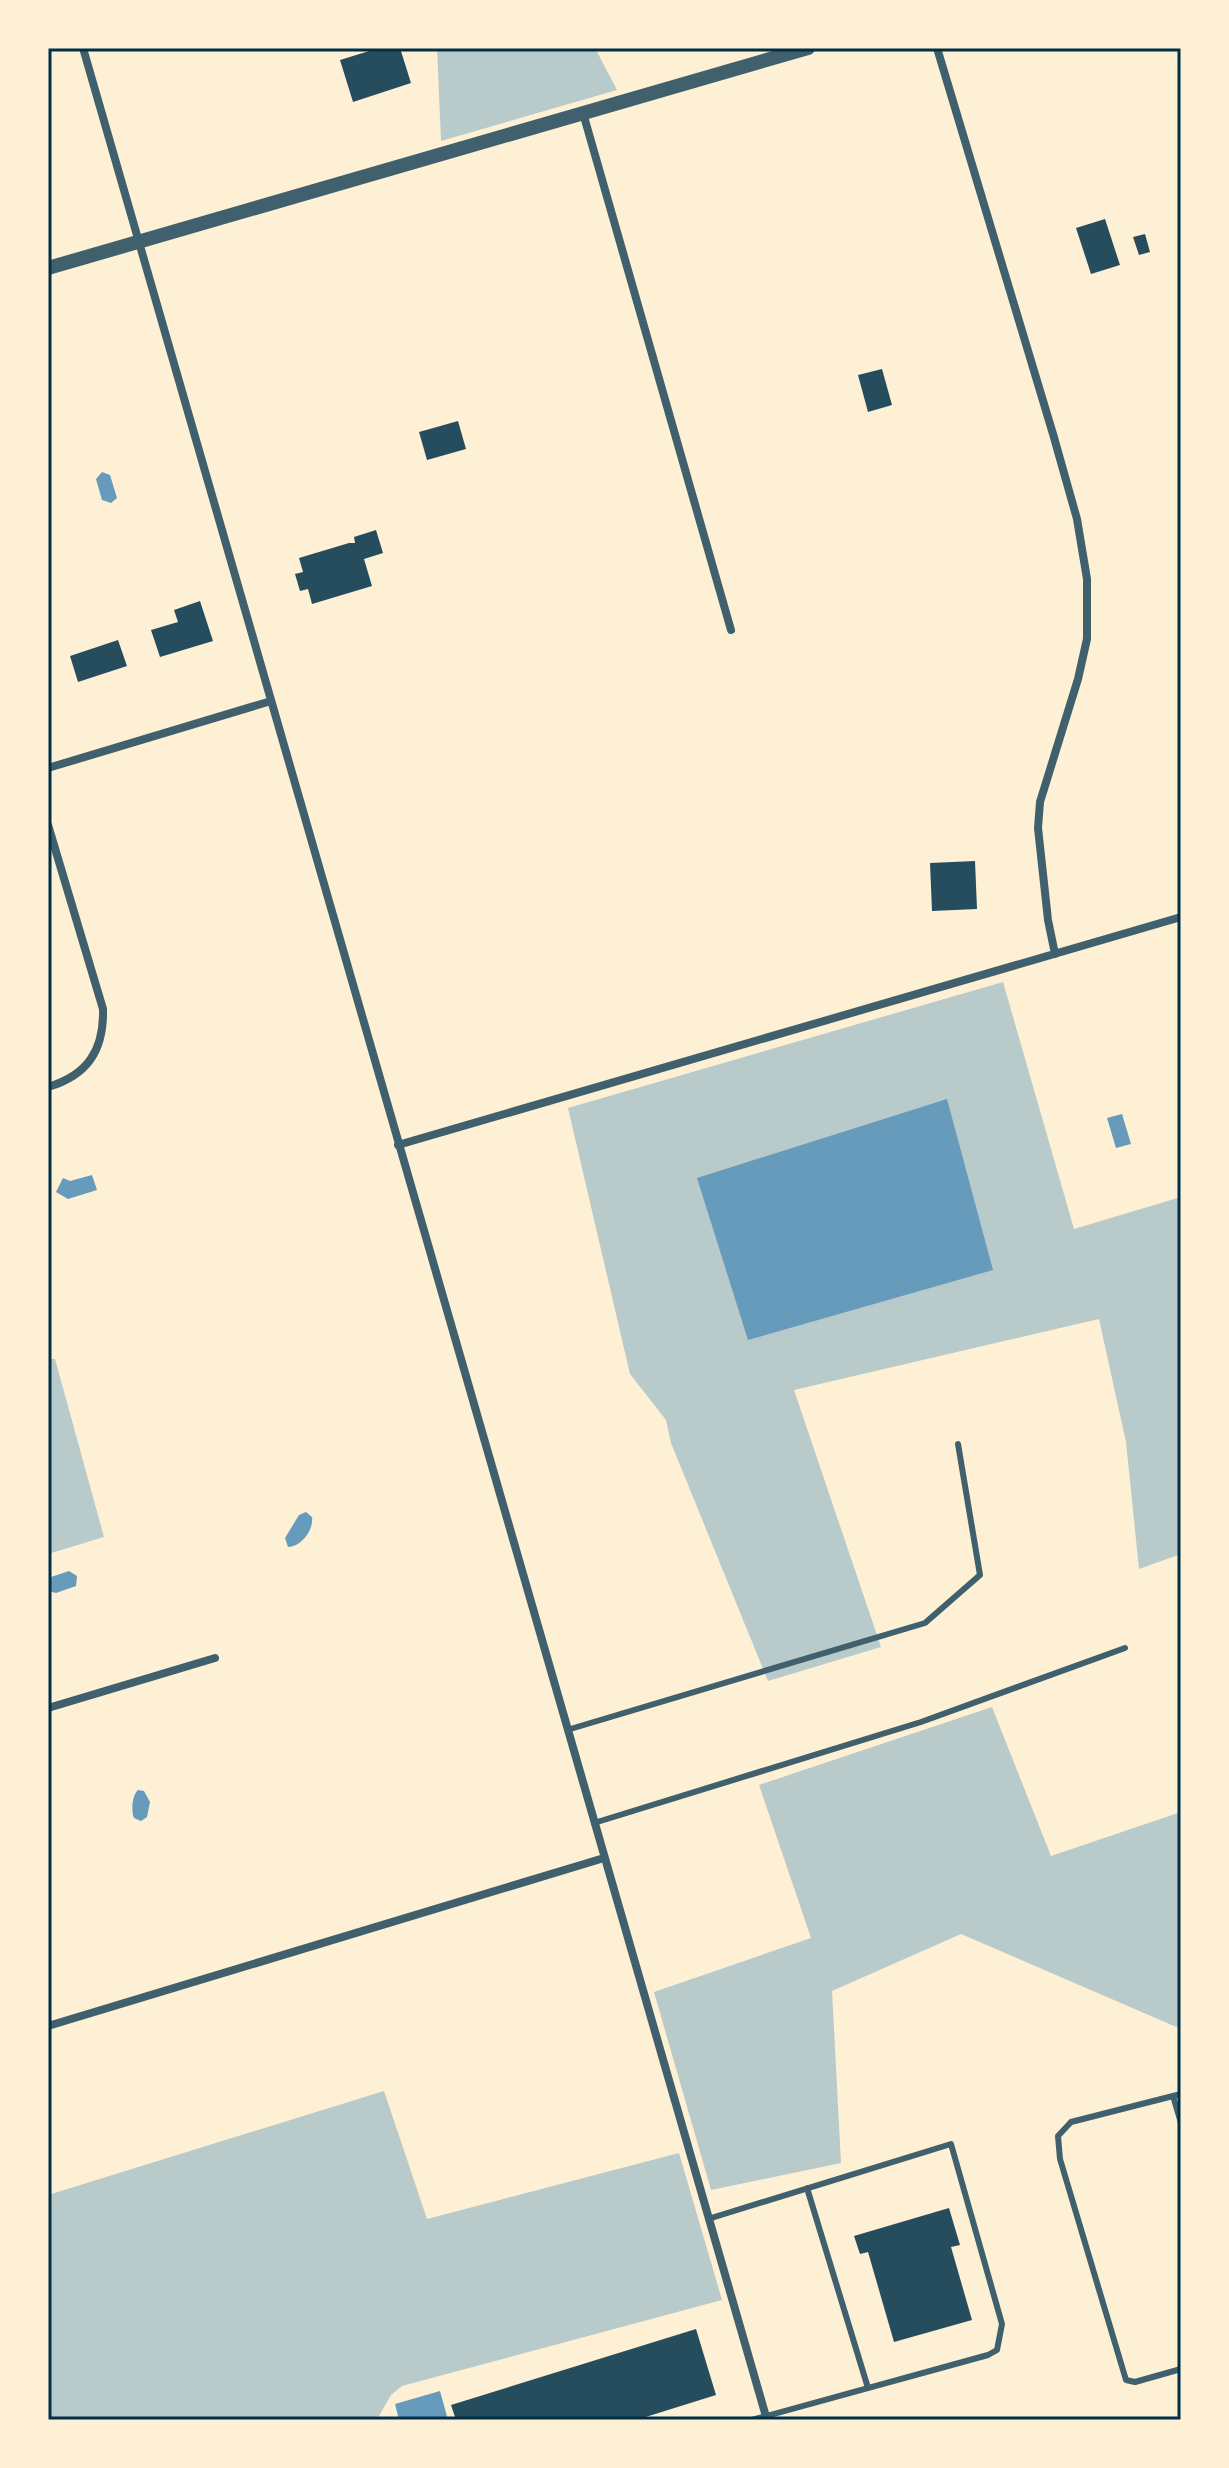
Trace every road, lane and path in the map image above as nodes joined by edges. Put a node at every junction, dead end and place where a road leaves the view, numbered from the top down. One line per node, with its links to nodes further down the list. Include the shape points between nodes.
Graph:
1 (83, 48): 5 (street)
2 (808, 48): 4 (street)
3 (937, 48): 12 (street, via 1053,434 1087,579 1087,639 1040,802 1038,828)
4 (583, 113): 5 (street); 7 (street)
5 (138, 241): 6 (street); 8 (street)
6 (48, 268)
7 (731, 630)
8 (271, 701): 9 (street); 14 (street)
9 (48, 768)
10 (48, 825): 13 (street, via 103,1009 98,1048 87,1065 74,1077)
11 (1181, 917): 12 (street)
12 (1055, 954): 14 (street)
13 (48, 1087)
14 (398, 1145): 19 (street)
15 (958, 1444): 19 (lane, via 980,1575 925,1623)
16 (1125, 1648): 20 (lane, via 921,1722)
17 (215, 1658): 18 (street)
18 (48, 1708)
19 (567, 1730): 20 (street)
20 (594, 1823): 21 (street)
21 (604, 1858): 22 (street); 26 (street)
22 (48, 2026)
23 (1177, 2095): 24 (lane); 27 (lane, via 1071,2122 1058,2136 1060,2159 1126,2380)
24 (1181, 2123)
25 (807, 2188): 26 (lane); 28 (lane); 28 (lane, via 951,2144 1002,2324 997,2350)
26 (708, 2219): 29 (street)
27 (1181, 2369)
28 (868, 2388): 29 (lane)
29 (767, 2418): 30 (lane)
30 (752, 2420)

